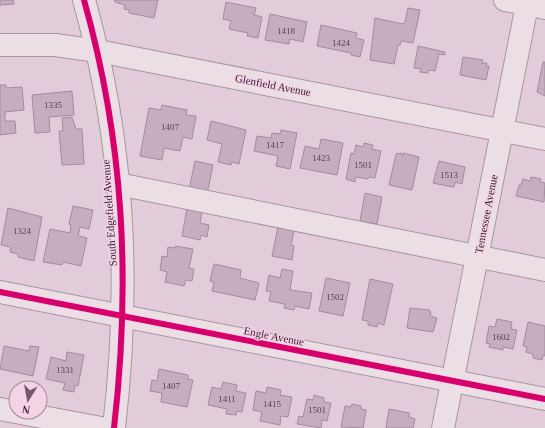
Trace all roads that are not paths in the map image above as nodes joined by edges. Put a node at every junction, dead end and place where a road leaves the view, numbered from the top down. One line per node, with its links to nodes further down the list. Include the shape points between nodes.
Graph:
1 (84, 0): 5 (street, South Edgefield Avenue)
2 (505, 0): 3 (street)
3 (534, 4): 6 (street, Tennessee Avenue)
4 (0, 45): 5 (street, Glenfield Avenue, via 55,45)
5 (98, 51): 6 (street, Glenfield Avenue); 8 (street, South Edgefield Avenue, via 112,126)
6 (502, 130): 7 (street, Glenfield Avenue); 9 (street, Tennessee Avenue)
7 (545, 139)
8 (118, 184): 9 (street); 12 (street, South Edgefield Avenue, via 122,234)
9 (477, 257): 10 (street); 13 (street, Tennessee Avenue)
10 (545, 270)
11 (0, 292): 12 (street, Engle Avenue)
12 (123, 317): 13 (street, Engle Avenue); 17 (street, South Edgefield Avenue)
13 (452, 380): 14 (street, Engle Avenue); 18 (street, Tennessee Avenue)
14 (545, 399)
15 (0, 409): 16 (street)
16 (102, 428)
17 (114, 428)
18 (443, 428)

